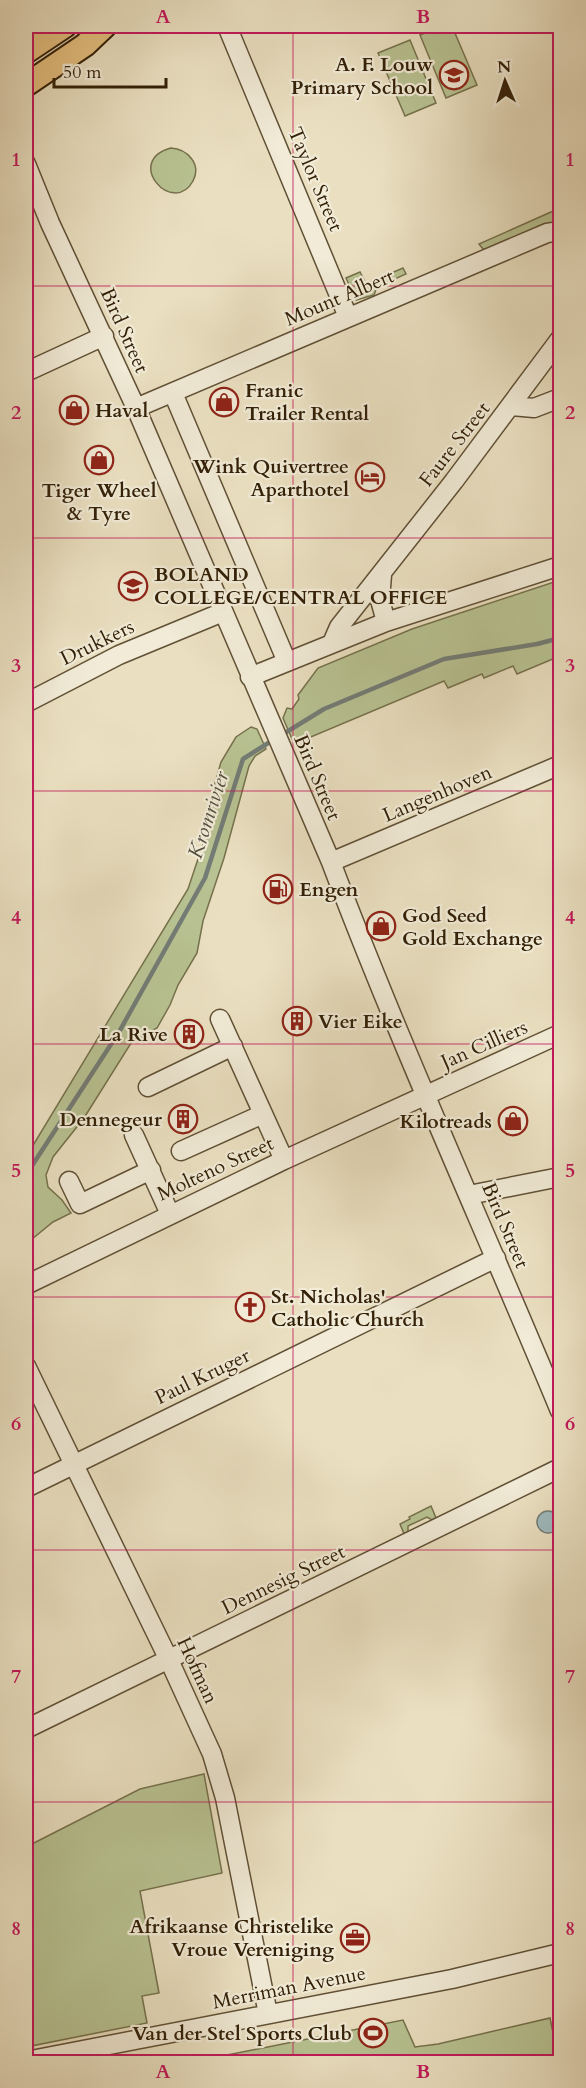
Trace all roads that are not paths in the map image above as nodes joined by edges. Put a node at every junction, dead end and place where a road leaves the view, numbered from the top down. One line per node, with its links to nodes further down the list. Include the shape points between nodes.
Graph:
1 (65, 26): 4 (main road)
2 (105, 26): 5 (main road, via 85,45)
3 (227, 26): 8 (street, Taylor Street)
4 (26, 52)
5 (26, 85)
6 (26, 164): 9 (street, Bird Street)
7 (561, 231): 8 (street, Mount Albert, via 547,233)
8 (348, 317): 12 (street, Mount Albert)
9 (104, 336): 11 (street); 15 (street, Bird Street)
10 (561, 339): 14 (street, Faure Street)
11 (26, 372)
12 (173, 393): 15 (street, Mount Albert); 21 (street)
13 (561, 399): 14 (street, via 534,408)
14 (512, 406): 17 (street, Faure Street)
15 (136, 408): 18 (street, Bird Street)
16 (561, 566): 19 (street)
17 (382, 575): 19 (street, via 380,600); 20 (street, Faure Street, via 339,627)
18 (223, 612): 22 (street, Bird Street); 23 (street, Drukkers, via 119,655)
19 (386, 622): 20 (street)
20 (332, 643): 21 (street)
21 (287, 662): 22 (street)
22 (250, 677): 25 (street, Bird Street)
23 (26, 703)
24 (561, 765): 25 (street, Langenhoven)
25 (331, 862): 30 (street, Bird Street)
26 (220, 1019): 28 (street)
27 (561, 1034): 30 (street, Jan Cilliers)
28 (233, 1046): 29 (street); 31 (street)
29 (148, 1087)
30 (426, 1094): 34 (street, Molteno Street); 38 (street, Bird Street)
31 (263, 1114): 33 (street); 34 (street)
32 (134, 1135): 35 (street)
33 (181, 1151)
34 (284, 1160): 39 (street, Molteno Street)
35 (151, 1170): 37 (street, via 80,1204); 39 (street)
36 (561, 1177): 38 (street)
37 (69, 1181)
38 (469, 1195): 40 (street, Bird Street)
39 (170, 1214): 41 (street, Molteno Street)
40 (496, 1258): 43 (street, Bird Street); 45 (street, Paul Kruger)
41 (26, 1285)
42 (26, 1366): 45 (street, Hofman)
43 (556, 1390): 44 (street, Bird Street)
44 (561, 1410)
45 (73, 1465): 47 (street, Paul Kruger); 48 (street, Hofman)
46 (561, 1468): 48 (street, Dennesig Street)
47 (26, 1488)
48 (169, 1660): 49 (street, Dennesig Street); 51 (street, Hofman, via 220,1775)
49 (26, 1729)
50 (561, 1953): 51 (street, Merriman Avenue, via 452,1979)
51 (268, 2014): 52 (street, Merriman Avenue)
52 (26, 2061)

